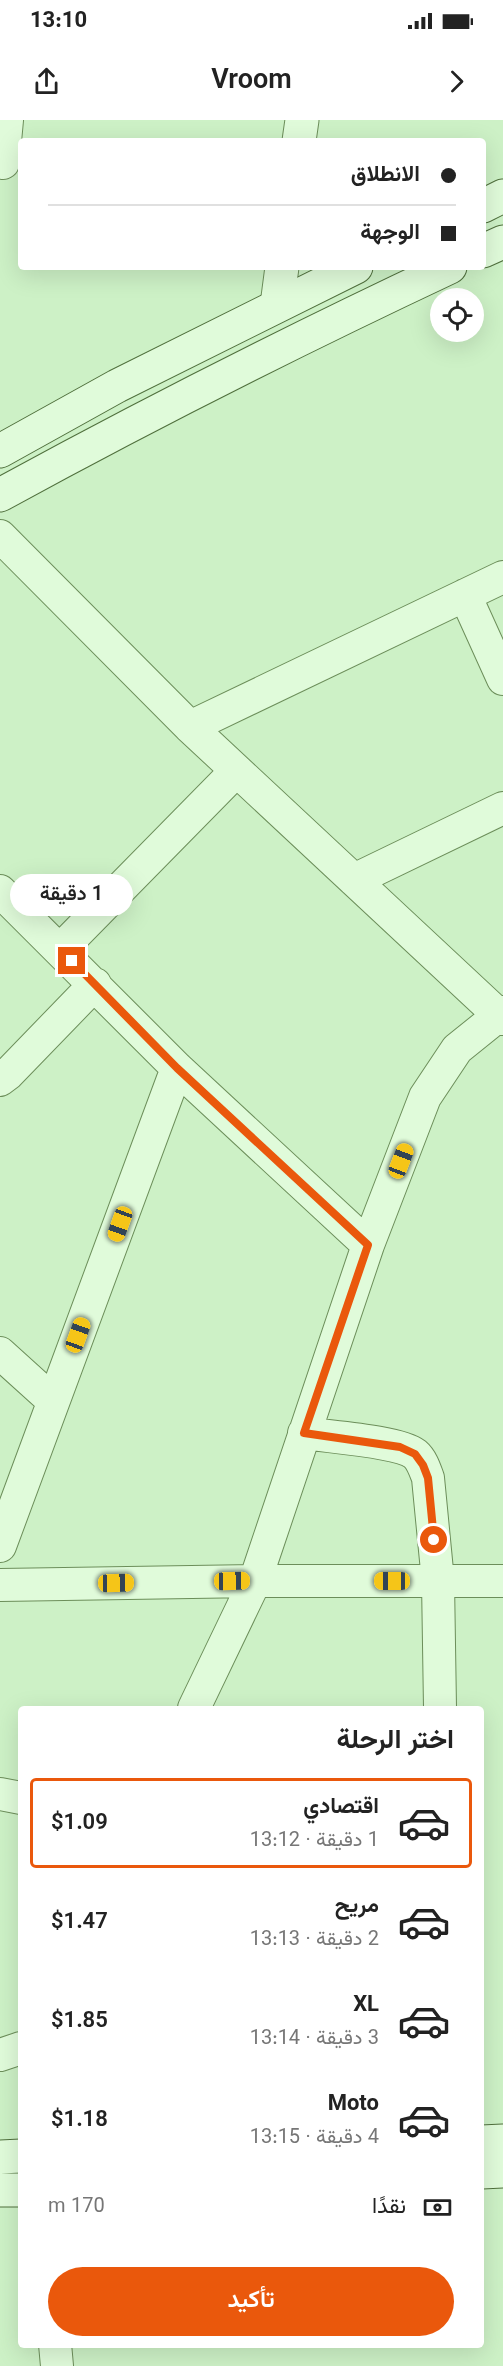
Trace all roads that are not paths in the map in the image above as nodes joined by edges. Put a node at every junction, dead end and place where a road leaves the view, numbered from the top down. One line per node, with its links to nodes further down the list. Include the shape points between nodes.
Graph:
1 (7, 120): 4 (street)
2 (302, 120): 3 (main road)
3 (299, 138)
4 (8, 164)
5 (503, 196): 6 (main road)
6 (486, 204)
7 (503, 242): 8 (main road)
8 (486, 250)
9 (282, 270): 12 (main road)
10 (350, 270): 12 (main road)
11 (444, 270): 14 (main road, via 295,340)
12 (277, 305): 13 (main road, via 117,386)
13 (0, 452)
14 (0, 495)
15 (0, 536): 19 (street)
16 (503, 577): 17 (street)
17 (465, 595): 18 (street); 19 (street)
18 (503, 679)
19 (190, 727): 20 (street)
20 (236, 771): 22 (street); 24 (street)
21 (503, 808): 22 (street)
22 (354, 880): 26 (street)
23 (0, 891): 24 (street)
24 (60, 950): 25 (street)
25 (95, 984): 27 (street); 28 (street)
26 (501, 1015): 29 (street, via 457,1049 425,1097)
27 (177, 1068): 29 (street); 31 (street)
28 (0, 1080)
29 (368, 1245): 32 (street)
30 (0, 1353): 31 (street)
31 (53, 1401): 33 (street)
32 (304, 1433): 34 (street); 35 (street, via 400,1447 415,1454 428,1478)
33 (0, 1546)
34 (255, 1581): 35 (street); 37 (street); 38 (street)
35 (438, 1581): 36 (street); 39 (street)
36 (503, 1581)
37 (0, 1585)
38 (195, 1706)
39 (440, 1706)
40 (0, 1794): 41 (street)
41 (18, 1797)
42 (18, 2049): 43 (street)
43 (0, 2055)
44 (503, 2141): 45 (main road)
45 (484, 2142)
46 (18, 2156): 47 (main road)
47 (0, 2157)
48 (503, 2171): 49 (main road)
49 (484, 2172)
50 (0, 2190): 51 (main road)
51 (18, 2190)
52 (56, 2348): 53 (street)
53 (57, 2366)

